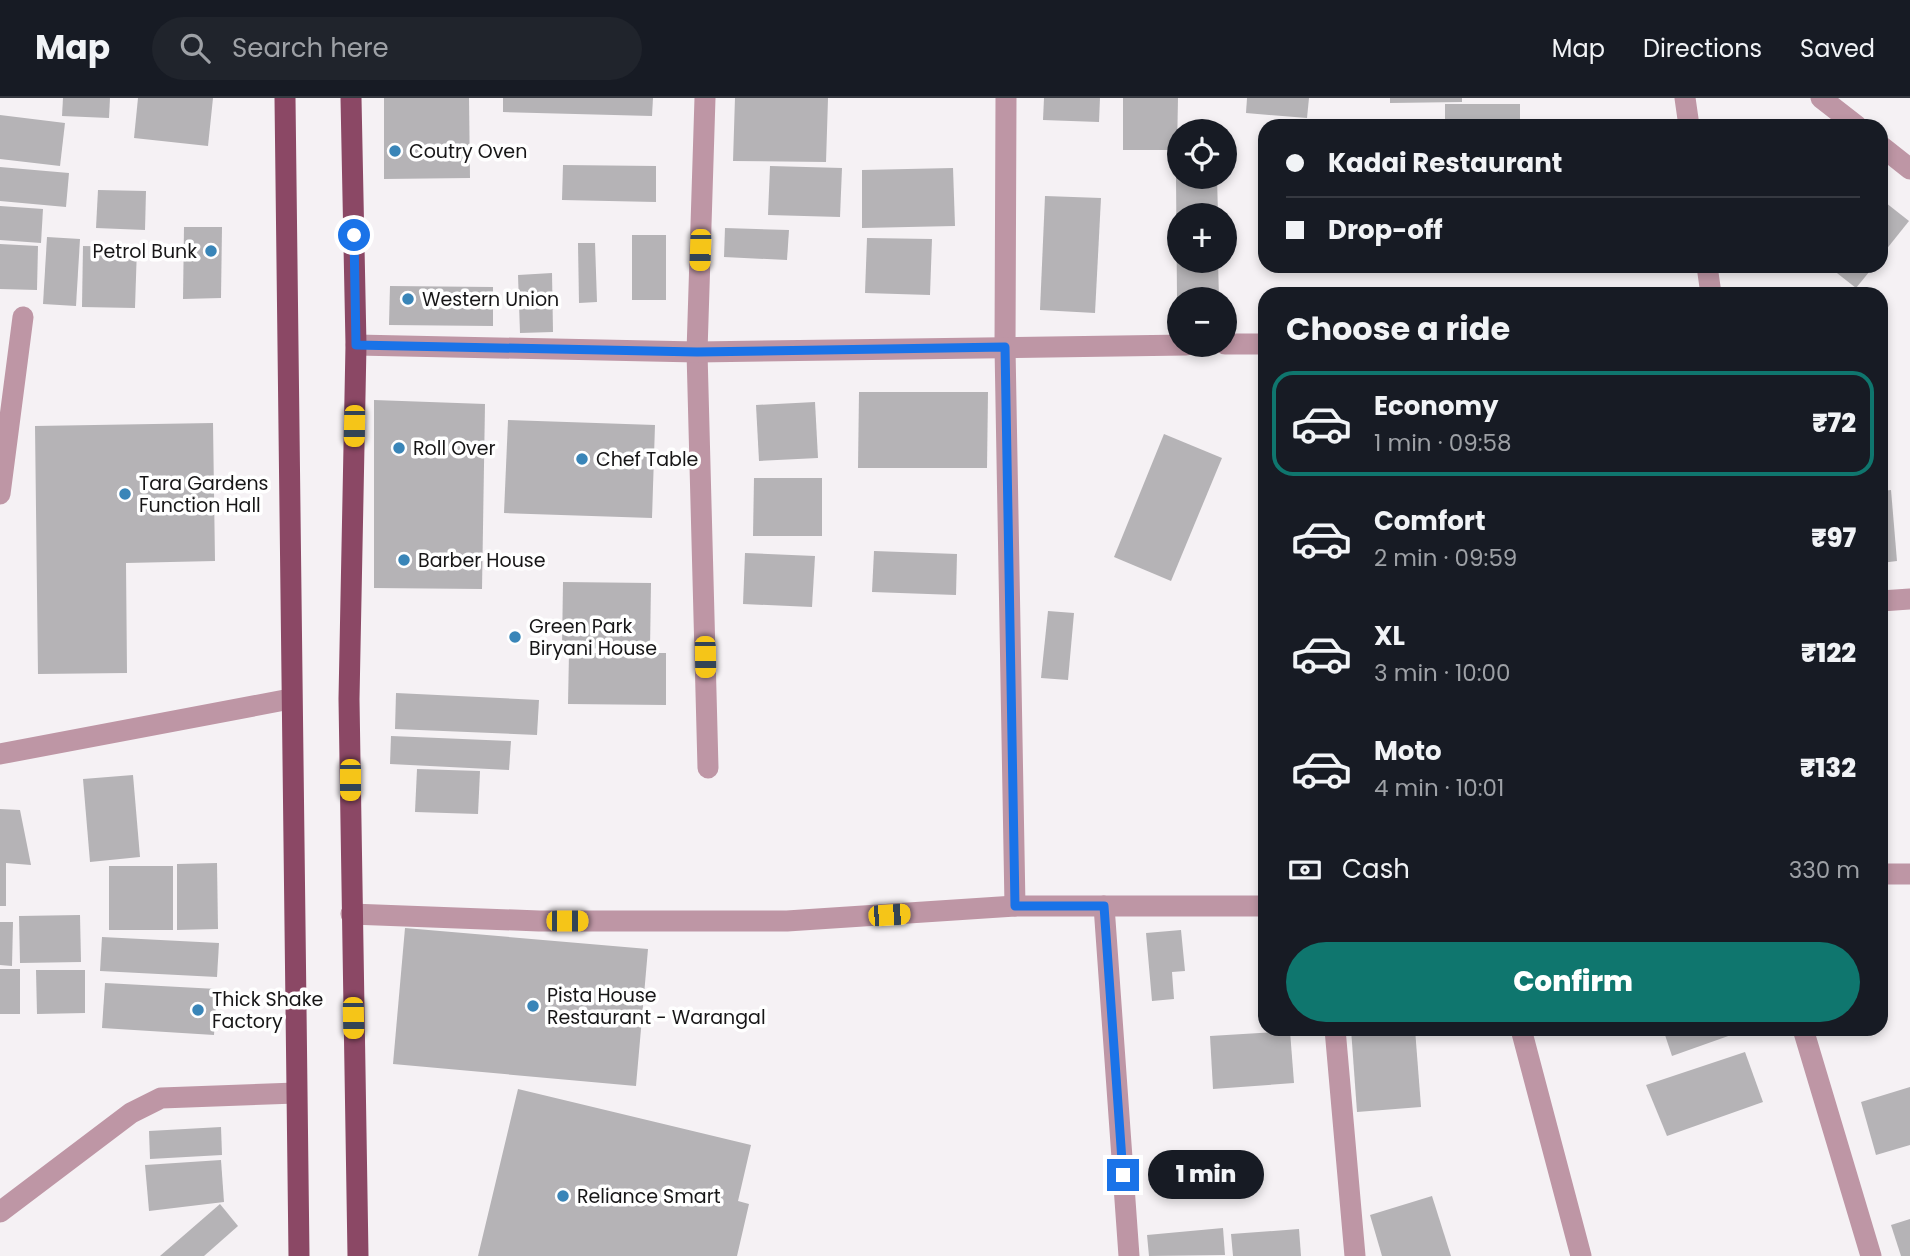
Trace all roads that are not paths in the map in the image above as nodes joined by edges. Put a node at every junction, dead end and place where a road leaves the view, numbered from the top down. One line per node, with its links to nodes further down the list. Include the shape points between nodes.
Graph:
1 (285, 98): 21 (main road)
2 (351, 98): 14 (main road)
3 (705, 98): 17 (street)
4 (1006, 98): 16 (street)
5 (1685, 98): 7 (street)
6 (1822, 98): 8 (street)
7 (1688, 119)
8 (1848, 119)
9 (1888, 152): 10 (street)
10 (1910, 169)
11 (23, 317): 18 (street)
12 (1237, 344): 13 (street)
13 (1258, 344)
14 (356, 345): 17 (street); 29 (main road, via 349,699)
15 (1167, 345): 16 (street)
16 (1005, 347): 17 (street); 26 (street)
17 (697, 352): 23 (street)
18 (0, 494)
19 (1910, 599): 20 (street)
20 (1888, 601)
21 (290, 699): 22 (street); 33 (main road)
22 (0, 754)
23 (708, 768)
24 (1888, 874): 25 (street)
25 (1910, 874)
26 (1015, 906): 27 (street); 29 (street, via 787,921 539,921)
27 (1104, 906): 28 (street); 37 (street)
28 (1258, 906)
29 (351, 914): 36 (main road)
30 (1336, 1036): 38 (street)
31 (1523, 1036): 39 (street)
32 (1805, 1036): 40 (street)
33 (296, 1093): 34 (street, via 161,1098 131,1113); 35 (main road)
34 (0, 1212)
35 (299, 1256)
36 (358, 1256)
37 (1129, 1256)
38 (1355, 1256)
39 (1581, 1256)
40 (1871, 1256)

